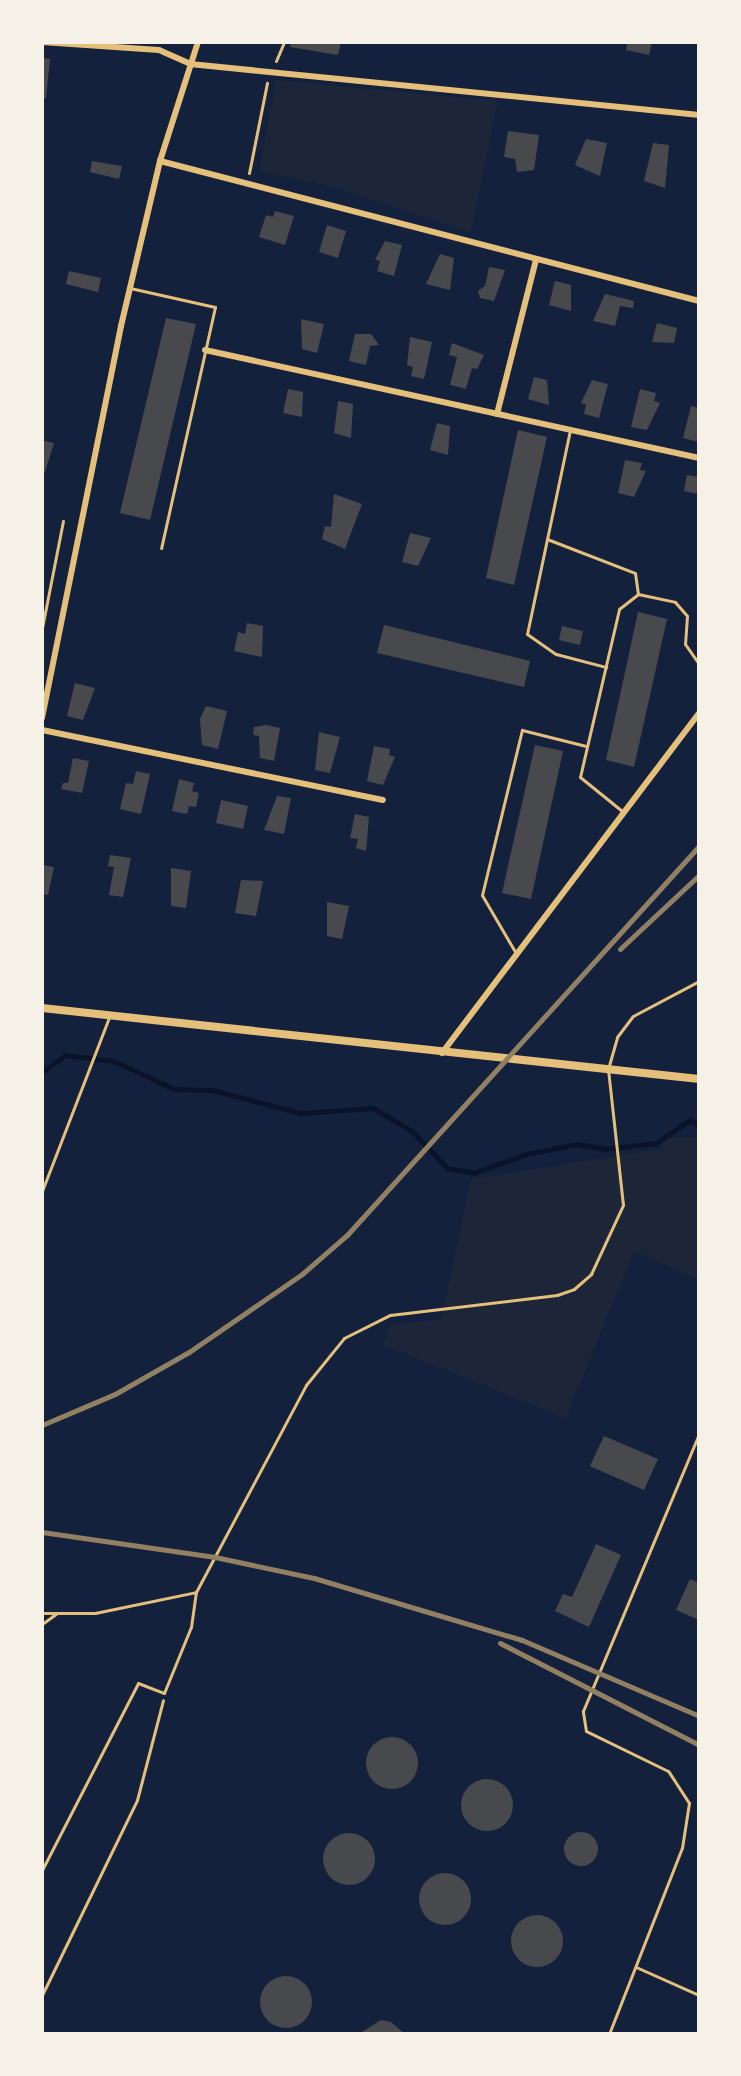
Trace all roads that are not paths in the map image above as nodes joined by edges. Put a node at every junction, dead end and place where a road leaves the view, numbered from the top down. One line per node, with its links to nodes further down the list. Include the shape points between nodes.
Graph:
1 (42, 42): 3 (street, via 159,50)
2 (198, 42): 3 (street)
3 (190, 64): 4 (street); 5 (street)
4 (699, 115)
5 (160, 161): 6 (street); 7 (street)
6 (536, 260): 8 (street); 10 (street)
7 (130, 288): 9 (lane, via 215,307); 19 (street)
8 (699, 301)
9 (205, 350): 10 (street); 14 (lane)
10 (497, 414): 11 (street)
11 (570, 430): 12 (street); 13 (lane)
12 (699, 458)
13 (547, 539): 15 (lane, via 635,573); 17 (lane, via 527,634 556,654)
14 (161, 548)
15 (638, 594): 16 (lane, via 675,602 687,616 685,644); 17 (lane, via 619,609)
16 (699, 664)
17 (606, 667): 21 (lane)
18 (699, 713): 23 (street)
19 (42, 718)
20 (42, 730): 22 (street)
21 (587, 746): 23 (lane, via 580,777); 24 (lane, via 522,730 482,895)
22 (383, 800)
23 (625, 813): 24 (street)
24 (517, 955): 28 (street)
25 (699, 981): 29 (lane, via 626,1022)
26 (42, 1008): 27 (street)
27 (109, 1017): 28 (street); 31 (lane)
28 (442, 1053): 29 (street)
29 (608, 1069): 30 (street); 33 (lane, via 623,1205 591,1274 557,1295 390,1315 344,1338 306,1385)
30 (699, 1079)
31 (42, 1191)
32 (699, 1434): 38 (lane, via 583,1711 586,1731 668,1771 689,1803 682,1848)
33 (196, 1592): 35 (lane, via 148,1606); 37 (lane, via 191,1627 164,1693 138,1683)
34 (42, 1613): 35 (lane)
35 (56, 1614): 36 (lane)
36 (42, 1624)
37 (42, 1870)
38 (636, 1967): 39 (lane); 40 (lane)
39 (699, 1995)
40 (609, 2034)

